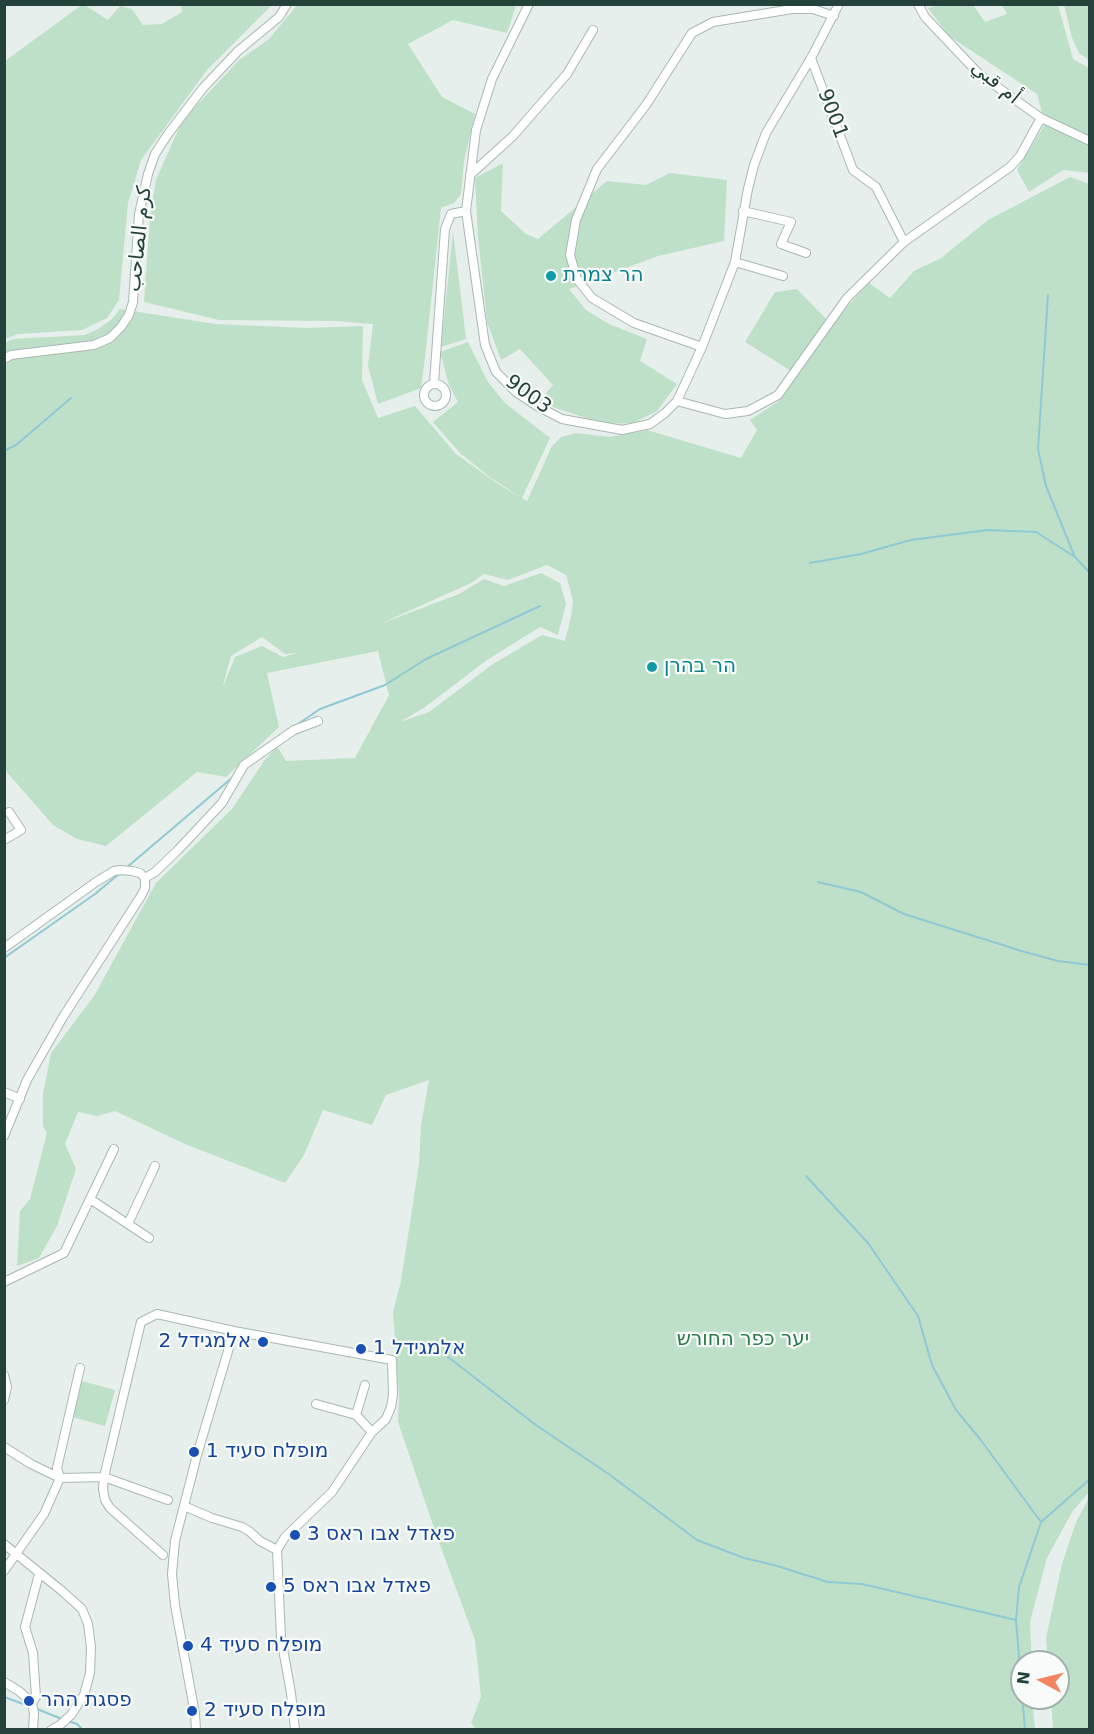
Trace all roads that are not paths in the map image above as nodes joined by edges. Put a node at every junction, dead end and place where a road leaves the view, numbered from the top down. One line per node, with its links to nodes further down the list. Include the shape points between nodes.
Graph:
1 (287, 4): 18 (street, كرم الصاحب, via 279,17 238,51 203,88 155,154 139,214 133,302 121,327 110,338 94,345)
2 (529, 4): 10 (street, 9003, via 492,79 476,130)
3 (839, 4): 5 (street, 9003)
4 (918, 4): 8 (street, أم قبي, via 925,17 979,74)
5 (834, 16): 7 (street, 9003); 17 (street, via 813,9 792,9 713,22 692,33 646,105 597,169 576,220 570,255 577,279 592,298 634,323)
6 (592, 30): 10 (street, via 567,74 513,136)
7 (811, 58): 12 (street, 9003, via 766,133); 13 (street, 9001, via 853,170 876,187)
8 (1041, 118): 9 (street, أم قبي); 13 (street, via 1010,167)
9 (1089, 141)
10 (470, 175): 11 (street, 9003)
11 (466, 211): 19 (street, via 451,214 445,229); 20 (street, 9003, via 485,345 496,372 516,392 562,419 622,430 650,424)
12 (743, 211): 14 (street, via 791,222 782,244); 15 (street, 9003)
13 (904, 242): 20 (street, via 847,298 778,395 748,411 725,414)
14 (806, 253)
15 (735, 262): 16 (street); 17 (street, 9003)
16 (783, 276)
17 (702, 347): 20 (street, 9003)
18 (4, 359)
19 (434, 383)
20 (677, 401)
21 (318, 721): 24 (street, via 294,730 244,765 222,802 178,850)
22 (9, 812): 23 (street, via 21,830)
23 (4, 840)
24 (145, 878): 25 (street, via 132,871 114,871); 27 (street, via 141,896 63,1017)
25 (4, 948)
26 (4, 1092): 27 (street)
27 (20, 1099): 28 (street)
28 (4, 1136)
29 (114, 1149): 31 (street)
30 (155, 1166): 32 (street)
31 (90, 1199): 32 (street); 34 (street, via 64,1253)
32 (128, 1224): 33 (street)
33 (149, 1238)
34 (4, 1282)
35 (234, 1331): 42 (street, via 392,1360 392,1407); 44 (street, via 157,1314 141,1322); 47 (street)
36 (80, 1368): 45 (street, via 57,1468)
37 (4, 1375): 39 (street)
38 (365, 1384): 41 (street)
39 (4, 1400)
40 (316, 1404): 41 (street)
41 (356, 1415): 42 (street)
42 (372, 1432): 49 (street, via 332,1492)
43 (4, 1447): 45 (street)
44 (104, 1477): 45 (street); 46 (street); 51 (street, via 105,1500 110,1508)
45 (60, 1478): 50 (street, via 44,1514)
46 (168, 1500)
47 (184, 1506): 49 (street, via 242,1527); 58 (street, via 172,1574)
48 (4, 1544): 50 (street)
49 (276, 1550): 59 (street, via 280,1638)
50 (16, 1555): 52 (street); 53 (street)
51 (163, 1555)
52 (4, 1571)
53 (39, 1574): 55 (street, via 25,1627 33,1653 36,1697); 57 (street, via 82,1609 91,1647 84,1695 71,1715)
54 (4, 1682): 55 (street)
55 (32, 1703): 56 (street)
56 (33, 1730)
57 (51, 1730)
58 (196, 1730)
59 (295, 1730)

